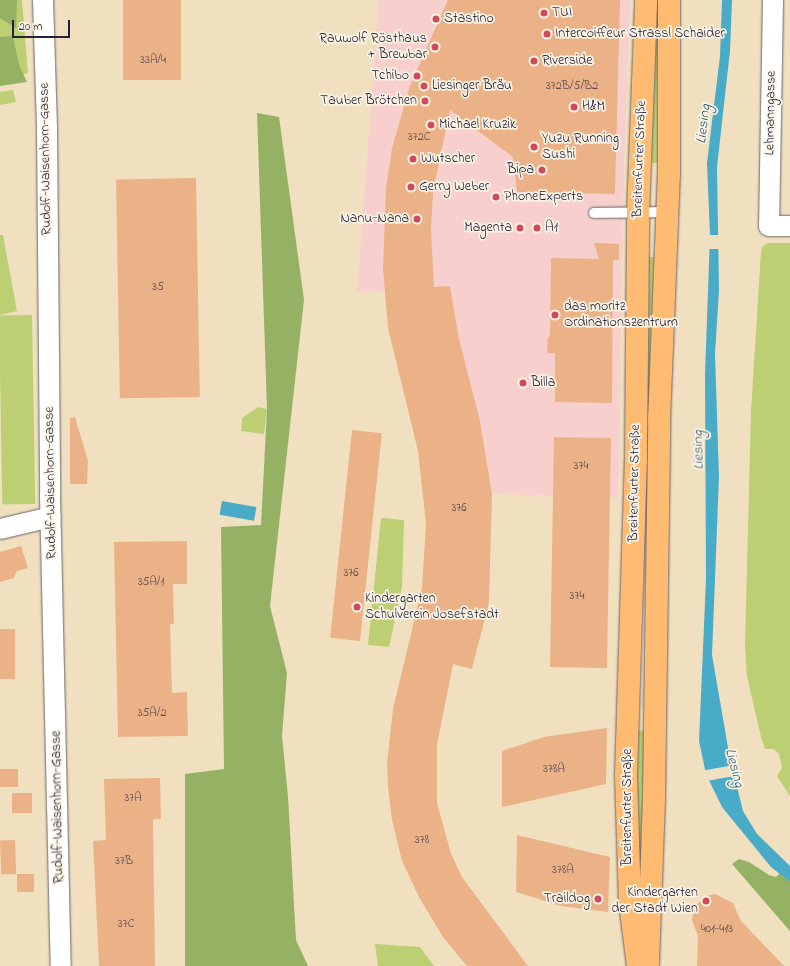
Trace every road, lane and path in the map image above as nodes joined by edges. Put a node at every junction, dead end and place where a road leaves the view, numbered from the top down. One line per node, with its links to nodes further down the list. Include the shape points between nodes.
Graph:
1 (43, 0): 9 (street, Rudolf-Waisenhorn-Gasse)
2 (646, 0): 7 (main road, Breitenfurter Straße)
3 (669, 0): 5 (main road, Breitenfurter Straße)
4 (773, 0): 8 (street, Lehmanngasse, via 769,226)
5 (667, 212): 7 (lane); 11 (main road, Breitenfurter Straße, via 659,421)
6 (594, 213): 7 (lane)
7 (638, 213): 12 (main road, Breitenfurter Straße, via 636,460)
8 (790, 226)
9 (51, 517): 10 (street); 13 (street, Rudolf-Waisenhorn-Gasse)
10 (0, 529)
11 (654, 690): 12 (main road); 15 (main road, Breitenfurter Straße, via 654,798)
12 (629, 691): 14 (main road, Breitenfurter Straße, via 626,775 630,903)
13 (61, 966)
14 (638, 966)
15 (648, 966)

